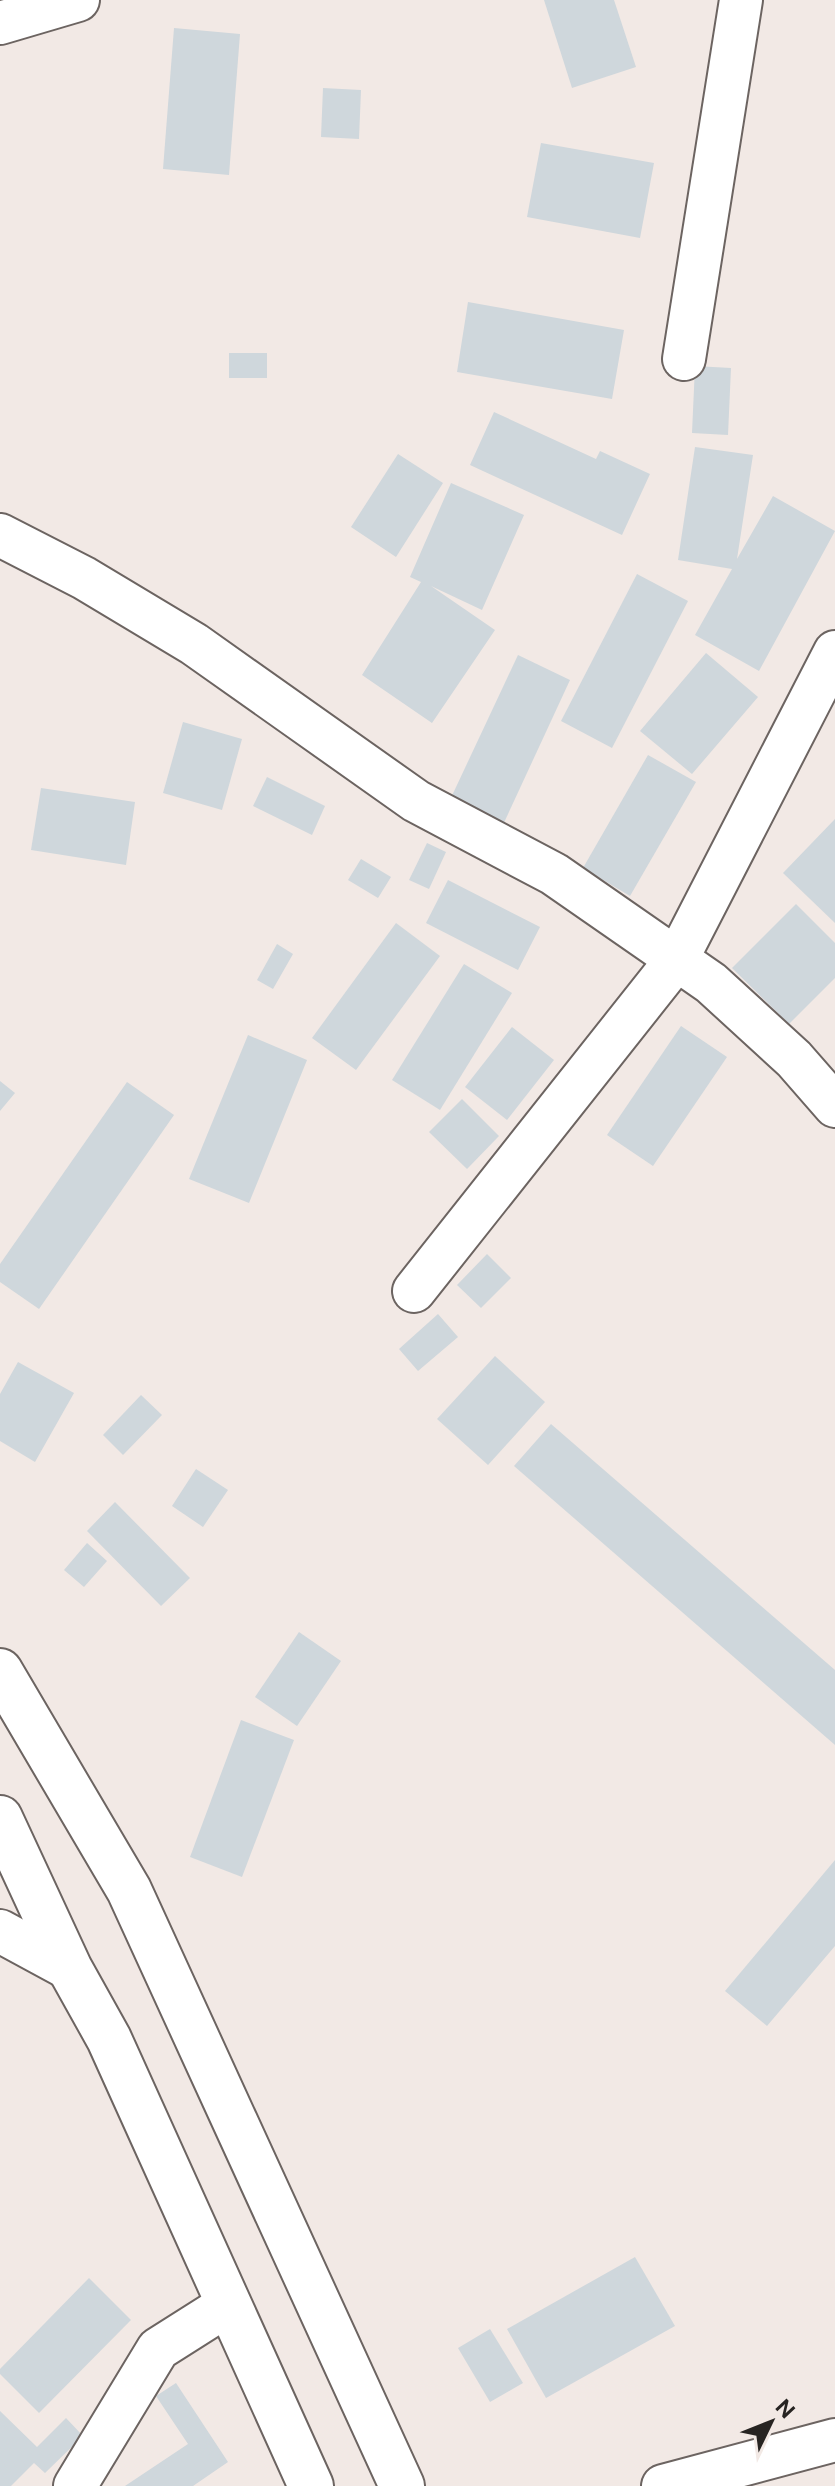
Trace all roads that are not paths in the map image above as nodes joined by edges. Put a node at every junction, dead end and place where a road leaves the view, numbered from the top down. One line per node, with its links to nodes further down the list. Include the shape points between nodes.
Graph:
1 (78, 0): 3 (street)
2 (741, 0): 4 (street)
3 (0, 23)
4 (684, 359)
5 (0, 535): 7 (street, via 171,629 416,801 554,874)
6 (835, 652): 7 (street)
7 (677, 959): 8 (street, via 794,1059); 9 (street)
8 (835, 1106)
9 (414, 1291)
10 (0, 1671): 18 (main road, via 129,1890)
11 (0, 1818): 13 (main road)
12 (0, 1931): 13 (street)
13 (70, 1969): 14 (main road, via 109,2039)
14 (229, 2304): 16 (street, via 158,2349); 17 (main road)
15 (835, 2440): 19 (street)
16 (75, 2486)
17 (311, 2486)
18 (402, 2486)
19 (663, 2486)

